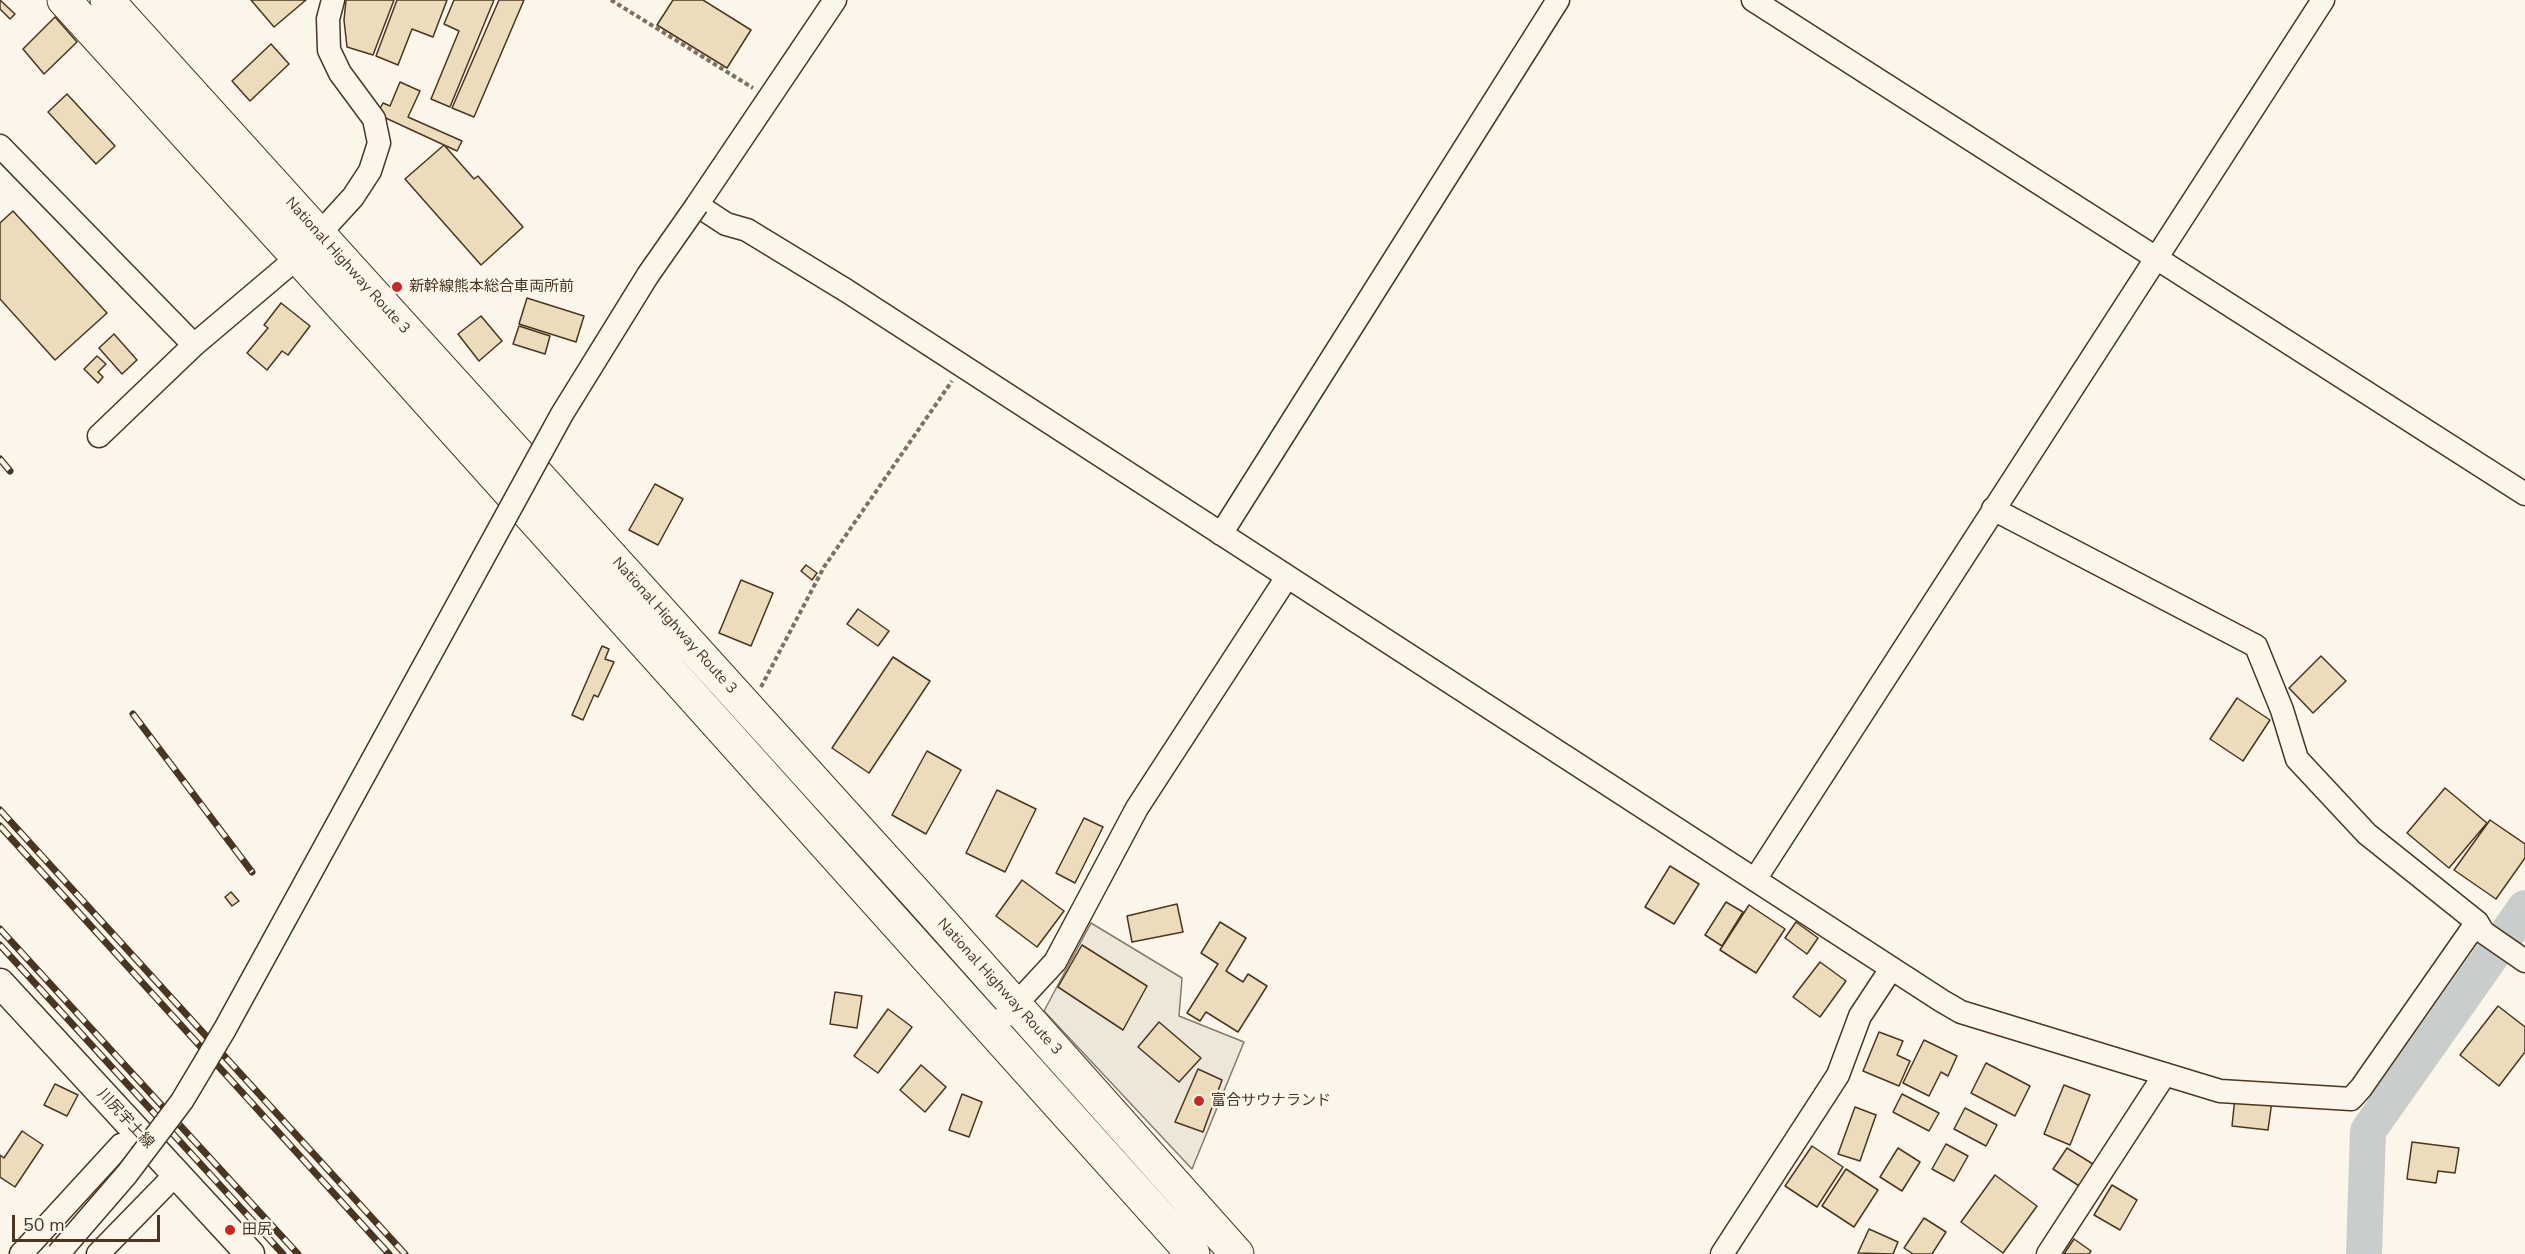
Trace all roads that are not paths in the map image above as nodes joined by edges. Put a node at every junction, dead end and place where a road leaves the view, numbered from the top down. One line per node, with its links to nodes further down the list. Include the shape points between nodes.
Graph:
1 (64, 0): 10 (highway, National Highway Route 3)
2 (107, 0): 10 (highway, National Highway Route 3)
3 (333, 0): 10 (street, via 328,19 329,50 340,73 374,119 379,143 370,171 359,188)
4 (835, 0): 9 (street)
5 (1558, 0): 16 (street)
6 (1753, 0): 11 (street)
7 (2323, 0): 11 (street)
8 (0, 146): 12 (street)
9 (697, 205): 16 (street, via 726,224 747,230 847,291); 29 (street, bridge, via 648,275 562,414 182,1101 127,1174)
10 (308, 245): 12 (street); 23 (highway, National Highway Route 3, via 750,709); 24 (highway, National Highway Route 3)
11 (2157, 258): 14 (street); 15 (street)
12 (194, 345): 13 (street)
13 (99, 436)
14 (2525, 494)
15 (1993, 509): 18 (street); 19 (street, via 2256,646 2297,759 2367,834)
16 (1221, 534): 17 (street)
17 (1287, 577): 18 (street); 23 (street, via 1137,808 1055,962)
18 (1756, 879): 21 (street)
19 (2480, 927): 20 (street); 25 (street, via 2351,1099 2220,1091)
20 (2524, 960)
21 (1891, 969): 25 (street, via 1961,1011); 34 (street, via 1851,1034 1838,1075)
22 (0, 983): 27 (main road, 川尻宇土線)
23 (1016, 1005): 24 (street); 33 (highway, National Highway Route 3)
24 (992, 1029): 32 (highway, National Highway Route 3)
25 (2165, 1074): 35 (street)
26 (121, 1145): 28 (street)
27 (176, 1174): 30 (street); 31 (main road, 川尻宇土線)
28 (21, 1254)
29 (58, 1254)
30 (98, 1254)
31 (250, 1254)
32 (1193, 1254)
33 (1237, 1254)
34 (1722, 1254)
35 (2048, 1254)

